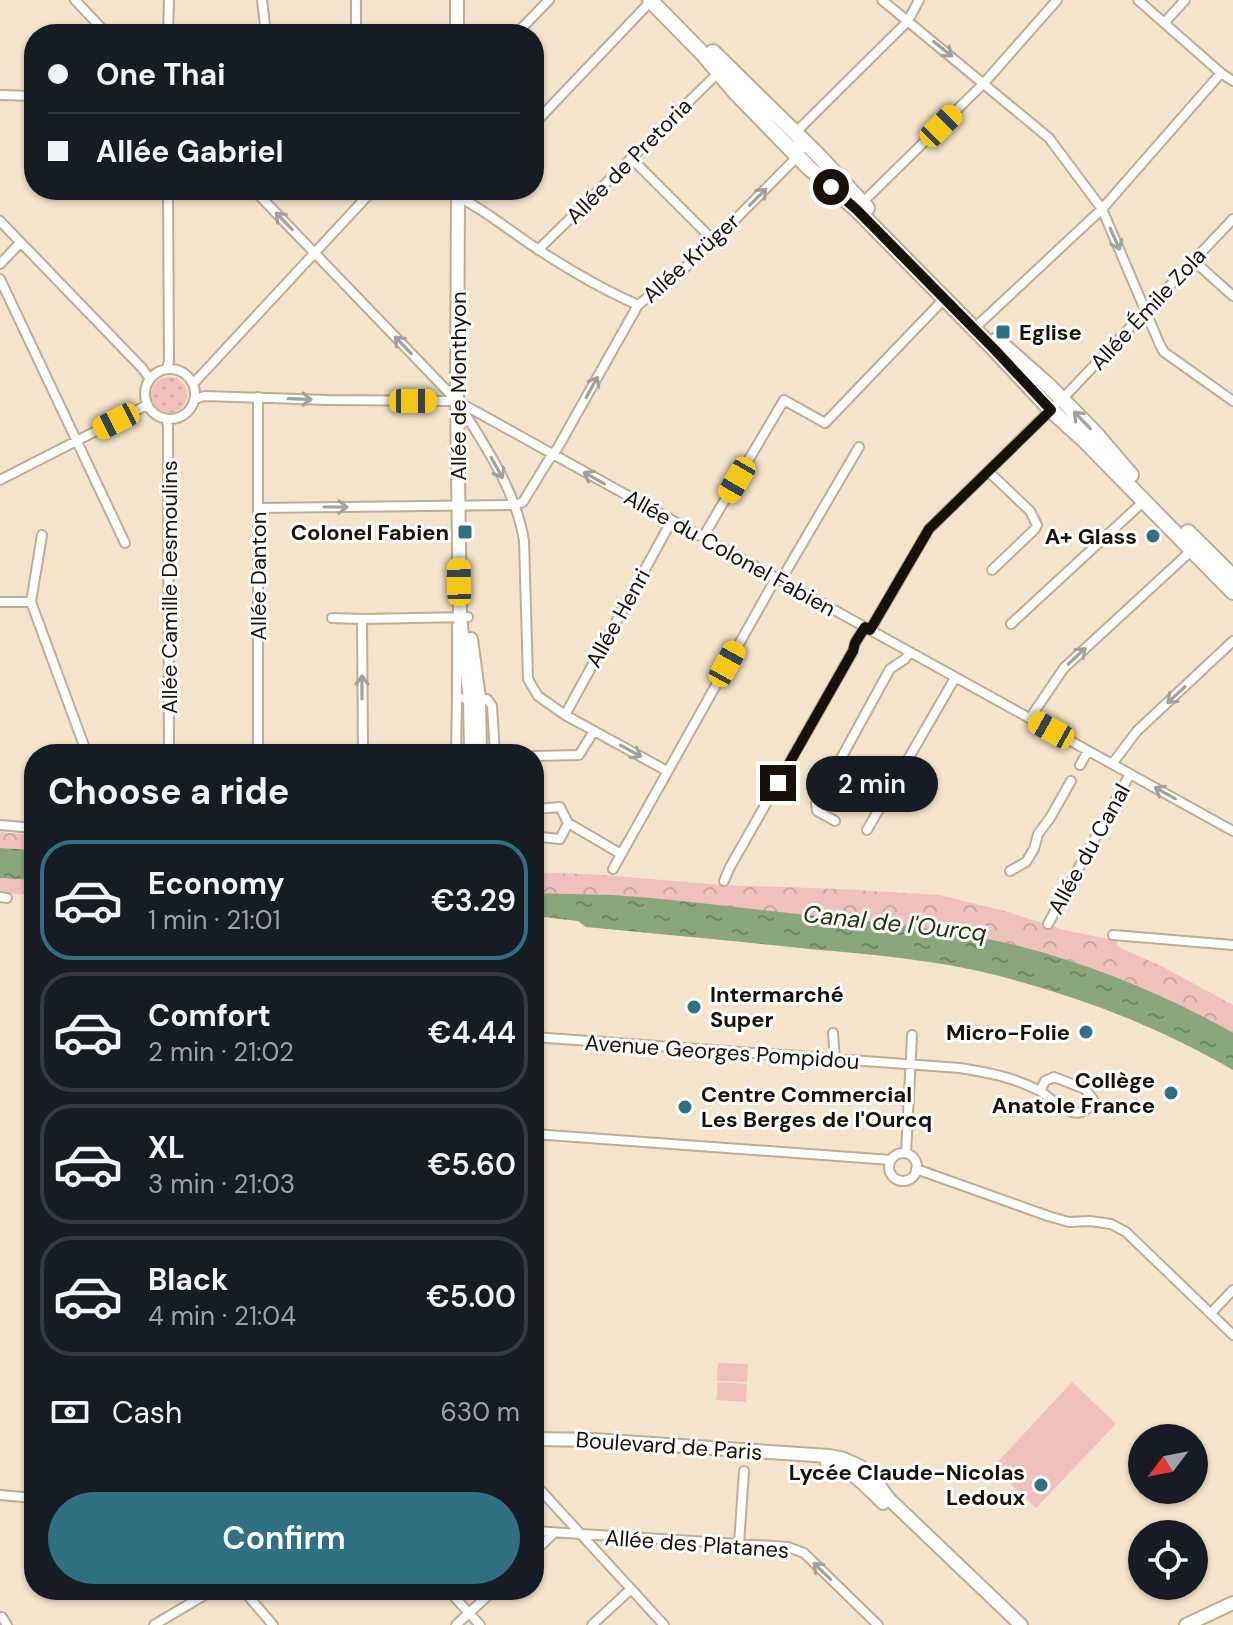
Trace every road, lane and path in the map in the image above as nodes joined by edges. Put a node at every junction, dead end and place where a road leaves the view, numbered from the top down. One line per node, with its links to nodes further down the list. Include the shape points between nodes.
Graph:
1 (75, 0): 16 (street)
2 (169, 0): 17 (street)
3 (262, 0): 18 (street)
4 (356, 0): 19 (street)
5 (457, 0): 20 (street)
6 (549, 0): 21 (street)
7 (650, 0): 22 (main road); 28 (street)
8 (663, 0): 29 (main road)
9 (882, 0): 14 (street)
10 (919, 0): 14 (street)
11 (1057, 0): 25 (street)
12 (1138, 0): 15 (street)
13 (1185, 0): 15 (street)
14 (908, 21): 25 (street, one-way to 25); 29 (street)
15 (1164, 23): 23 (street)
16 (98, 24)
17 (168, 24)
18 (265, 24)
19 (356, 24)
20 (457, 24)
21 (526, 24)
22 (719, 72): 29 (main road); 31 (street, Allée de Pretoria)
23 (1221, 73): 24 (street); 38 (street)
24 (1233, 81)
25 (984, 83): 37 (street); 38 (street, via 1049,138)
26 (0, 95): 27 (street)
27 (24, 96)
28 (544, 113)
29 (787, 136): 30 (main road); 37 (main road, via 819,156)
30 (797, 157): 41 (street, Allée Krüger, one-way to 30); 49 (main road)
31 (631, 158): 41 (street); 43 (street, Allée de Pretoria)
32 (168, 200): 53 (street)
33 (264, 200): 44 (street, one-way to 33)
34 (364, 200): 44 (street)
35 (458, 200): 58 (street, Allée de Monthyon)
36 (469, 200): 43 (street)
37 (862, 203): 52 (main road)
38 (1102, 209): 51 (street, one-way to 51); 52 (street)
39 (1233, 219): 45 (street, Allée Émile Zola)
40 (0, 221): 42 (street)
41 (714, 241): 50 (street, Allée Krüger)
42 (20, 243): 46 (street); 54 (street)
43 (538, 250): 50 (street)
44 (314, 253): 55 (street); 58 (street, one-way to 44)
45 (1194, 261): 48 (street); 51 (street, Allée Émile Zola)
46 (0, 264)
47 (0, 279): 65 (street)
48 (1233, 296)
49 (944, 299): 60 (main road); 76 (street, via 825,423 784,400)
50 (638, 305): 67 (street, Allée Krüger, one-way to 50)
51 (1146, 312): 59 (street, via 1164,352); 60 (street, Allée Émile Zola)
52 (980, 323): 60 (main road, via 1034,370)
53 (167, 369): 54 (street); 55 (street, via 183,372)
54 (150, 379): 61 (street)
55 (193, 384): 57 (street)
56 (258, 397): 57 (street, Allée du Colonel Fabien); 58 (street, Allée du Colonel Fabien, one-way to 58); 73 (street, Allée Danton)
57 (195, 399): 63 (street, via 187,413)
58 (457, 401): 62 (street, Allée du Colonel Fabien); 64 (street); 72 (street, Allée de Monthyon)
59 (1233, 401)
60 (1056, 404): 68 (street, Allée Émile Zola); 70 (main road); 80 (main road, one-way to 60, via 1096,434)
61 (147, 405): 63 (street); 65 (street)
62 (482, 415): 64 (street); 67 (street, Allée du Colonel Fabien)
63 (166, 419): 98 (street, Allée Camille Desmoulins)
64 (473, 427): 71 (street, one-way to 71)
65 (76, 441): 69 (street); 77 (street)
66 (859, 447): 81 (street)
67 (554, 455): 71 (street, Allée Krüger, via 523,502); 74 (street, Allée du Colonel Fabien, one-way to 67)
68 (989, 472): 79 (street, via 1030,511 1037,525); 89 (street, Allée Émile Zola, via 929,529)
69 (0, 480)
70 (1144, 501): 78 (main road); 88 (street)
71 (515, 505): 72 (street); 94 (street, via 524,541 528,679 538,696)
72 (458, 507): 73 (street, one-way to 72); 86 (street, Allée de Monthyon)
73 (258, 508): 99 (street, Allée Danton)
74 (672, 520): 76 (street, Allée du Colonel Fabien); 94 (street, Allée Henri)
75 (42, 535): 84 (street)
76 (703, 537): 81 (street, Allée du Colonel Fabien)
77 (125, 543)
78 (1192, 550): 82 (main road); 95 (street, one-way to 78, via 1064,668)
79 (992, 570)
80 (1233, 577)
81 (778, 579): 89 (street, Allée du Colonel Fabien); 109 (street)
82 (1233, 592)
83 (0, 602): 84 (street)
84 (31, 602): 97 (street)
85 (332, 618): 87 (street)
86 (464, 618): 87 (street); 93 (street, Allée de Monthyon)
87 (362, 619): 100 (street, one-way to 87)
88 (1011, 624)
89 (867, 628): 91 (street, Allée du Colonel Fabien); 123 (street, Allée Émile Zola)
90 (1233, 641): 107 (street, one-way to 107, via 1137,731)
91 (910, 652): 92 (street, Allée du Colonel Fabien); 113 (street, via 890,669 816,804 817,811)
92 (955, 678): 95 (street, Allée du Colonel Fabien); 117 (street)
93 (468, 698): 101 (street, Allée de Monthyon); 102 (street, Allée de Monthyon); 103 (street, Allée de Monthyon); 104 (street, Allée de Monthyon, via 487,699 492,706)
94 (565, 715): 96 (street)
95 (1030, 718): 105 (street, Allée du Colonel Fabien)
96 (594, 731): 106 (street, via 579,755); 109 (street, one-way to 109)
97 (83, 744)
98 (169, 744)
99 (258, 744)
100 (363, 744)
101 (458, 744)
102 (470, 744)
103 (478, 744)
104 (494, 744)
105 (1088, 751): 107 (street, Allée du Colonel Fabien); 108 (street)
106 (544, 756)
107 (1112, 764): 110 (street, Allée du Colonel Fabien)
108 (1080, 765)
109 (667, 771): 120 (street)
110 (1130, 774): 118 (street, Allée du Colonel Fabien, one-way to 110); 124 (street, Allée du Canal)
111 (1071, 781): 122 (street, via 1026,862)
112 (544, 808): 114 (street, via 560,807)
113 (835, 821)
114 (568, 823): 119 (street, via 560,839); 120 (street)
115 (0, 825): 116 (street)
116 (24, 827)
117 (867, 830)
118 (1233, 831)
119 (544, 837)
120 (621, 854): 121 (street)
121 (613, 869)
122 (1010, 871)
123 (724, 881)
124 (1048, 924)
125 (1113, 935): 126 (street)
126 (1233, 945)
127 (833, 1033): 130 (street)
128 (912, 1035): 131 (street)
129 (544, 1038): 130 (street, Avenue Georges Pompidou)
130 (835, 1060): 131 (street, Avenue Georges Pompidou)
131 (910, 1066): 132 (street, Avenue Georges Pompidou, via 1001,1074); 134 (street)
132 (1040, 1091): 132 (street, Avenue Georges Pompidou, via 1070,1113 1079,1114 1094,1101 1085,1089 1054,1077)
133 (544, 1135): 135 (street)
134 (906, 1153): 135 (street); 136 (street)
135 (891, 1160): 136 (street, via 891,1174 898,1180 907,1180)
136 (916, 1169): 138 (street, via 1069,1222 1111,1224)
137 (1233, 1290): 138 (street)
138 (1211, 1313): 139 (street)
139 (1233, 1335)
140 (544, 1439): 142 (street, Boulevard de Paris)
141 (544, 1440): 143 (street, Boulevard de Paris)
142 (593, 1440): 143 (street); 169 (street, Boulevard de Paris, via 829,1456 852,1462 869,1472 889,1499)
143 (571, 1442): 168 (street, Boulevard de Paris, via 833,1464 861,1482)
144 (744, 1471): 152 (street)
145 (544, 1494): 150 (street)
146 (0, 1495): 147 (street)
147 (24, 1497)
148 (544, 1532): 149 (street, Allée des Platanes)
149 (554, 1533): 150 (street, Allée des Platanes); 151 (street)
150 (583, 1536): 152 (street, Allée des Platanes); 153 (street)
151 (544, 1542)
152 (739, 1544): 167 (street, Allée des Platanes, one-way to 152, via 804,1553)
153 (631, 1589): 165 (street); 166 (street)
154 (199, 1600): 160 (street)
155 (252, 1600): 162 (street)
156 (457, 1600): 159 (street)
157 (484, 1600): 159 (street)
158 (1233, 1603): 170 (street)
159 (469, 1614): 163 (street); 164 (street)
160 (170, 1621): 161 (street)
161 (154, 1625)
162 (273, 1625)
163 (456, 1625)
164 (480, 1625)
165 (592, 1625)
166 (664, 1625)
167 (878, 1625)
168 (1011, 1625)
169 (1021, 1625)
170 (1186, 1625)

